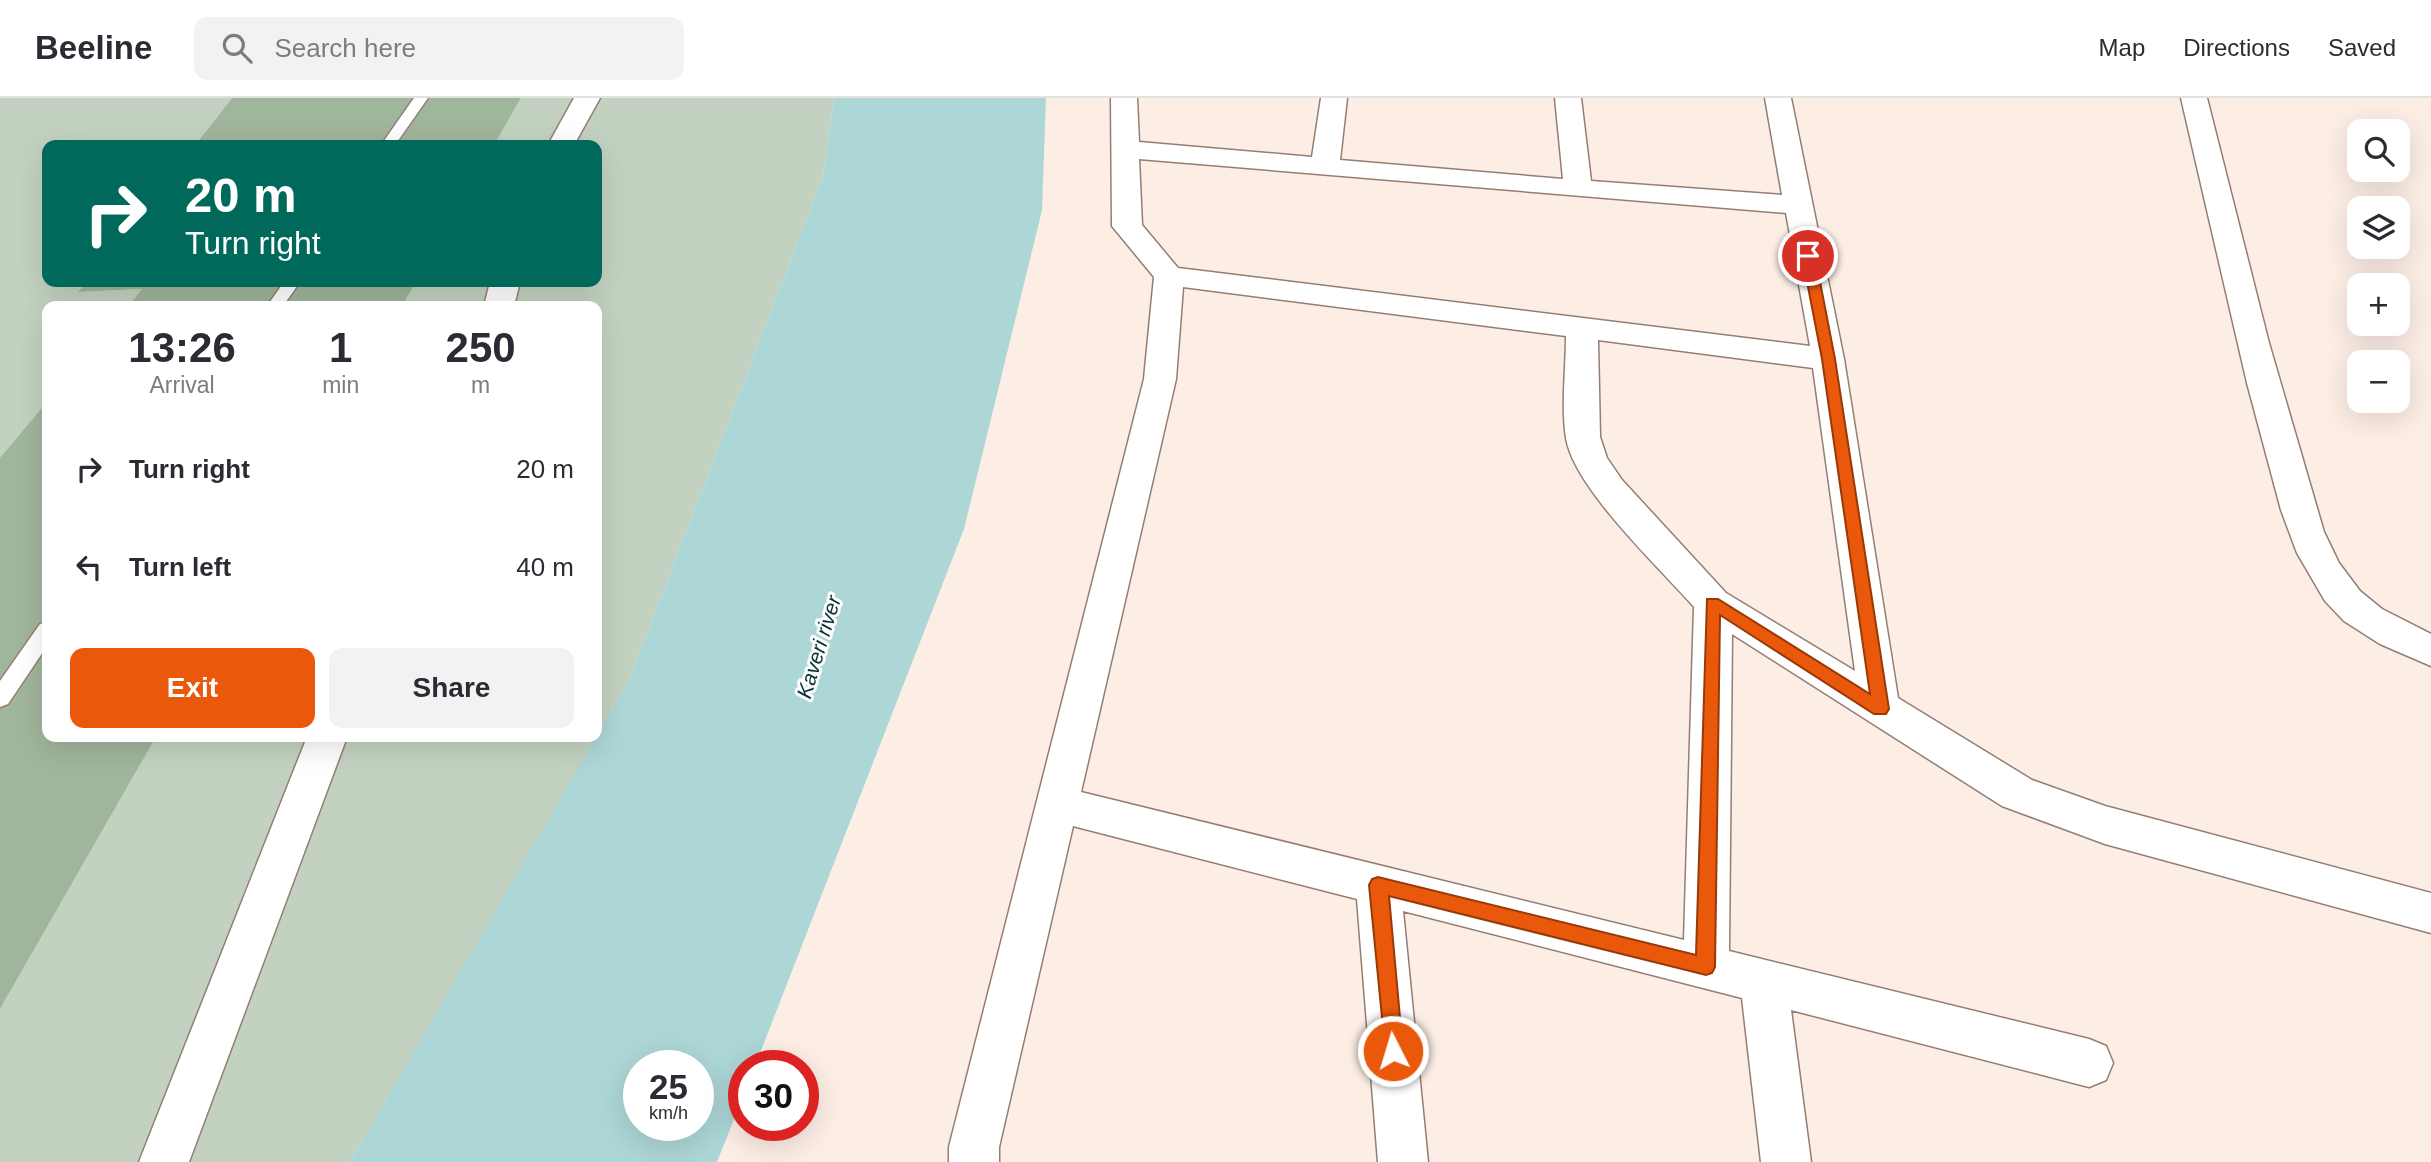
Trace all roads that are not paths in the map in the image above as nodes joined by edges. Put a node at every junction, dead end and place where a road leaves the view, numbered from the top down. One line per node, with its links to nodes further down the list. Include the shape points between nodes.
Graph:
1 (421, 98): 8 (lane)
2 (587, 98): 9 (street)
3 (1124, 98): 10 (street)
4 (1334, 98): 11 (street)
5 (1568, 98): 12 (street)
6 (1778, 98): 13 (street)
7 (2194, 98): 19 (street, via 2247,325 2296,500 2320,563 2339,593 2373,623)
8 (392, 140)
9 (564, 140)
10 (1124, 149): 11 (street); 14 (street, via 1128,226)
11 (1325, 166): 12 (street)
12 (1578, 189): 13 (street)
13 (1798, 205): 16 (street)
14 (1169, 276): 15 (street); 23 (street, via 1160,379)
15 (1582, 328): 16 (street); 17 (street, via 1583,437 1590,460 1610,489)
16 (1828, 359): 21 (street)
17 (1713, 603): 21 (street); 26 (street)
18 (42, 637): 20 (lane)
19 (2431, 651)
20 (0, 698)
21 (1880, 709): 25 (street, via 2017,793 2105,825)
22 (325, 742): 29 (street)
23 (1057, 804): 24 (street); 30 (street)
24 (1378, 885): 26 (street); 31 (street)
25 (2431, 913)
26 (1706, 967): 27 (street)
27 (1765, 982): 28 (street); 32 (street)
28 (2090, 1063)
29 (164, 1162)
30 (974, 1162)
31 (1403, 1162)
32 (1786, 1162)

